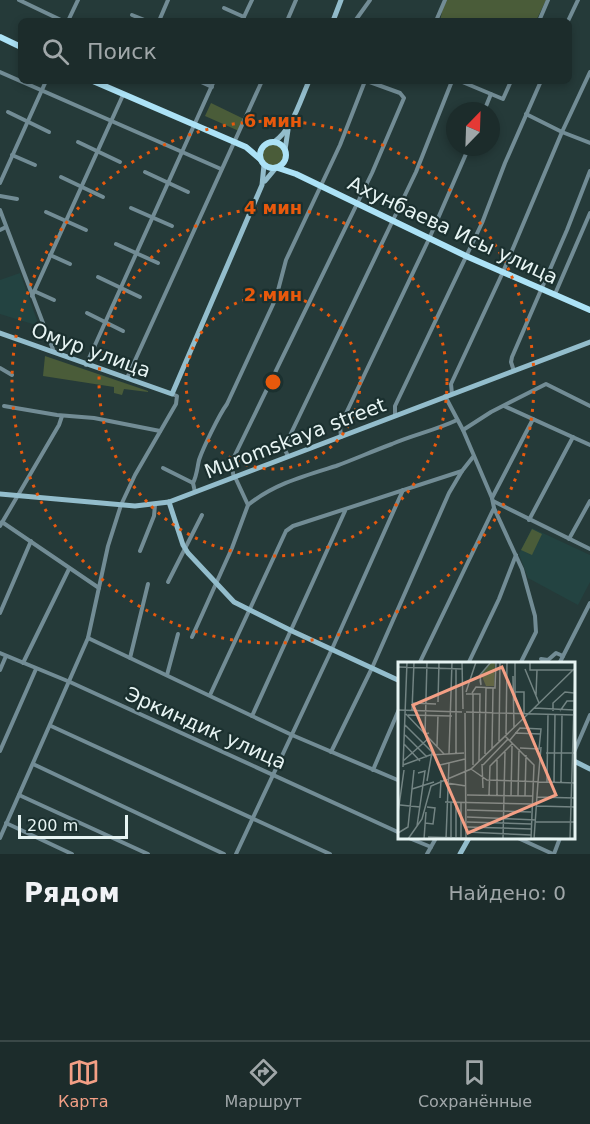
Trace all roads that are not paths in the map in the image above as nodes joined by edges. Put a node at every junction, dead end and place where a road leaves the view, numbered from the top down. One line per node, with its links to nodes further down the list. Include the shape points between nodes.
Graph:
1 (19, 0): 13 (street)
2 (78, 0): 14 (street)
3 (168, 0): 16 (street)
4 (252, 0): 18 (street)
5 (296, 0): 19 (street)
6 (341, 0): 20 (street)
7 (370, 0): 21 (street)
8 (446, 0): 22 (street)
9 (548, 0): 23 (street)
10 (578, 0): 24 (street)
11 (224, 8): 17 (street)
12 (132, 15): 15 (street)
13 (59, 18)
14 (68, 18)
15 (140, 18)
16 (160, 18)
17 (241, 18)
18 (243, 18)
19 (288, 18)
20 (334, 18)
21 (357, 18)
22 (437, 18)
23 (540, 18)
24 (569, 18)
25 (0, 37): 26 (main road)
26 (18, 46)
27 (0, 72): 29 (street)
28 (590, 72): 55 (street)
29 (18, 80)
30 (28, 84): 44 (street)
31 (45, 84): 44 (street)
32 (99, 84): 46 (main road)
33 (206, 84): 43 (street)
34 (213, 84): 43 (street)
35 (261, 84): 57 (street)
36 (308, 84): 53 (street)
37 (365, 84): 81 (street)
38 (374, 84): 86 (street, via 404,98)
39 (451, 84): 93 (street)
40 (467, 84): 45 (street)
41 (510, 84): 45 (street, via 503,99)
42 (540, 84): 49 (street)
43 (212, 87): 52 (street)
44 (42, 90): 50 (street); 51 (street)
45 (490, 94): 47 (street)
46 (123, 95): 51 (street); 52 (main road)
47 (487, 102)
48 (8, 112): 50 (street)
49 (526, 114): 55 (street); 102 (street)
50 (28, 120): 54 (street); 65 (street)
51 (112, 121): 63 (street); 64 (street)
52 (194, 125): 57 (main road); 64 (street)
53 (289, 125): 58 (street); 62 (street)
54 (49, 132)
55 (562, 132): 59 (street); 105 (street)
56 (78, 142): 63 (street)
57 (234, 142): 60 (main road); 72 (street)
58 (274, 142): 61 (main road); 62 (main road)
59 (590, 143)
60 (246, 147): 61 (main road); 69 (main road)
61 (263, 147): 69 (main road)
62 (285, 150): 67 (main road)
63 (98, 152): 68 (street); 80 (street)
64 (181, 152): 72 (street); 77 (street)
65 (12, 155): 70 (street); 78 (street)
66 (465, 156): 98 (street)
67 (286, 158): 71 (main road); 76 (main road, Ахунбаева Исы улица, via 290,167)
68 (120, 162)
69 (262, 162): 71 (main road); 79 (street)
70 (35, 165)
71 (276, 168): 76 (main road, Ахунбаева Исы улица); 79 (street)
72 (221, 169): 124 (street)
73 (590, 171): 108 (street)
74 (145, 172): 77 (street)
75 (61, 177): 80 (street)
76 (304, 178): 81 (main road, Ахунбаева Исы улица)
77 (167, 182): 82 (street); 91 (street)
78 (0, 183)
79 (262, 185): 125 (street)
80 (82, 187): 84 (street); 92 (street)
81 (320, 187): 86 (main road, Ахунбаева Исы улица); 145 (street, via 286,260 276,298 203,450)
82 (188, 192)
83 (0, 196): 85 (street)
84 (103, 197)
85 (17, 199)
86 (356, 204): 93 (main road, Ахунбаева Исы улица); 144 (street, via 234,457)
87 (130, 208): 91 (street)
88 (0, 210): 95 (street)
89 (46, 213): 92 (street)
90 (590, 213): 110 (street)
91 (152, 217): 94 (street); 100 (street)
92 (66, 222): 97 (street); 101 (street)
93 (393, 222): 98 (main road, Ахунбаева Исы улица); 140 (street, via 284,448)
94 (172, 226)
95 (6, 227): 96 (street); 109 (street)
96 (0, 230)
97 (86, 230)
98 (429, 239): 102 (main road, Ахунбаева Исы улица); 137 (street, via 340,426)
99 (116, 244): 100 (street)
100 (136, 253): 103 (street); 107 (street)
101 (50, 255): 104 (street); 109 (street)
102 (466, 256): 105 (main road, Ахунбаева Исы улица); 132 (street, via 395,406)
103 (158, 263)
104 (70, 264)
105 (503, 272): 108 (main road, Ахунбаева Исы улица); 126 (street, via 451,384)
106 (98, 277): 107 (street)
107 (120, 287): 111 (street); 115 (street)
108 (541, 289): 110 (main road, Ахунбаева Исы улица); 122 (street, via 512,357)
109 (33, 294): 112 (street); 119 (street)
110 (554, 295): 113 (main road, Ахунбаева Исы улица)
111 (140, 297)
112 (54, 300)
113 (590, 310)
114 (87, 313): 115 (street)
115 (105, 322): 116 (street); 120 (street)
116 (123, 331)
117 (0, 333): 119 (street, Омур улица)
118 (590, 342): 122 (street, Muromskaya street)
119 (54, 354): 120 (street, Омур улица)
120 (86, 365): 124 (street, Омур улица)
121 (0, 368): 123 (street)
122 (514, 370): 126 (street, Muromskaya street)
123 (12, 375)
124 (126, 379): 125 (street, Омур улица)
125 (171, 394): 136 (street, via 177,396 176,404)
126 (452, 394): 127 (street, Muromskaya street)
127 (445, 396): 132 (street, Muromskaya street); 134 (street)
128 (4, 406): 131 (street)
129 (504, 406): 130 (street, via 546,384); 133 (street); 135 (street)
130 (590, 406)
131 (62, 416): 136 (street); 149 (street)
132 (395, 416): 137 (street, Muromskaya street)
133 (533, 419): 138 (street); 150 (street)
134 (457, 420): 135 (street); 155 (street, via 292,480 263,493)
135 (463, 430): 141 (street)
136 (160, 431): 153 (street)
137 (341, 437): 140 (street, Muromskaya street)
138 (573, 437): 139 (street); 159 (street)
139 (590, 445)
140 (288, 456): 144 (street, Muromskaya street)
141 (473, 457): 143 (street); 150 (street)
142 (163, 468): 145 (street)
143 (462, 471): 146 (street); 190 (street)
144 (235, 477): 147 (street, Muromskaya street); 155 (street)
145 (193, 483): 147 (street)
146 (403, 490): 157 (street); 179 (street)
147 (195, 492): 152 (street, Muromskaya street)
148 (0, 494): 149 (street, Muromskaya street)
149 (17, 496): 153 (street, Muromskaya street); 160 (street)
150 (492, 500): 156 (street); 159 (street)
151 (590, 501): 161 (street)
152 (169, 502): 154 (street, Muromskaya street); 163 (street)
153 (121, 505): 154 (street, Muromskaya street); 171 (street)
154 (155, 505): 165 (street)
155 (248, 505): 170 (street)
156 (494, 508): 166 (street); 185 (street)
157 (345, 510): 173 (street, via 286,531); 175 (street)
158 (202, 515): 163 (street)
159 (529, 520): 161 (street)
160 (1, 524): 162 (street)
161 (569, 539): 164 (street)
162 (31, 542): 167 (street); 174 (street)
163 (185, 548): 168 (street); 170 (street)
164 (590, 549)
165 (140, 550)
166 (516, 555): 186 (street); 187 (street, via 536,632)
167 (69, 569): 171 (street); 189 (street)
168 (168, 582)
169 (148, 584): 183 (street)
170 (215, 584): 173 (street, via 234,602); 177 (street)
171 (99, 588): 178 (street)
172 (590, 603): 181 (street)
173 (250, 610): 175 (street); 196 (street)
174 (0, 613)
175 (292, 631): 179 (street); 199 (street)
176 (178, 633): 193 (street)
177 (192, 637)
178 (88, 638): 183 (street); 195 (street)
179 (332, 649): 190 (street); 201 (street)
180 (0, 653): 182 (street, Эркиндик улица)
181 (560, 655): 184 (street); 188 (street)
182 (6, 656): 189 (street, Эркиндик улица); 192 (street)
183 (130, 658): 193 (street)
184 (541, 659)
185 (419, 662)
186 (468, 662)
187 (521, 662)
188 (559, 662)
189 (23, 663): 191 (street, Эркиндик улица)
190 (372, 668): 194 (street); 204 (street)
191 (36, 669): 195 (street, Эркиндик улица); 203 (street)
192 (0, 670)
193 (167, 675): 196 (street)
194 (398, 681)
195 (69, 682): 200 (street); 209 (street, Эркиндик улица)
196 (210, 695): 199 (street)
197 (398, 709): 208 (street)
198 (590, 715): 202 (street)
199 (252, 716): 201 (street)
200 (51, 726): 206 (street); 212 (street)
201 (292, 735): 204 (street); 209 (street)
202 (575, 748)
203 (0, 751)
204 (331, 752): 208 (street)
205 (575, 762): 207 (street)
206 (33, 764): 211 (street); 224 (street)
207 (590, 769)
208 (373, 770): 210 (street)
209 (273, 775): 212 (street); 214 (street, Эркиндик улица)
210 (398, 781)
211 (19, 795): 213 (street); 223 (street)
212 (252, 818): 225 (street); 226 (street)
213 (6, 823): 215 (street); 222 (street)
214 (398, 833)
215 (0, 838)
216 (413, 839): 221 (street)
217 (435, 839): 221 (street)
218 (468, 839): 228 (street)
219 (522, 839): 229 (street)
220 (559, 839): 229 (street)
221 (431, 847): 227 (street)
222 (72, 854)
223 (148, 854)
224 (224, 854)
225 (236, 854)
226 (330, 854)
227 (427, 854)
228 (460, 854)
229 (554, 854)

